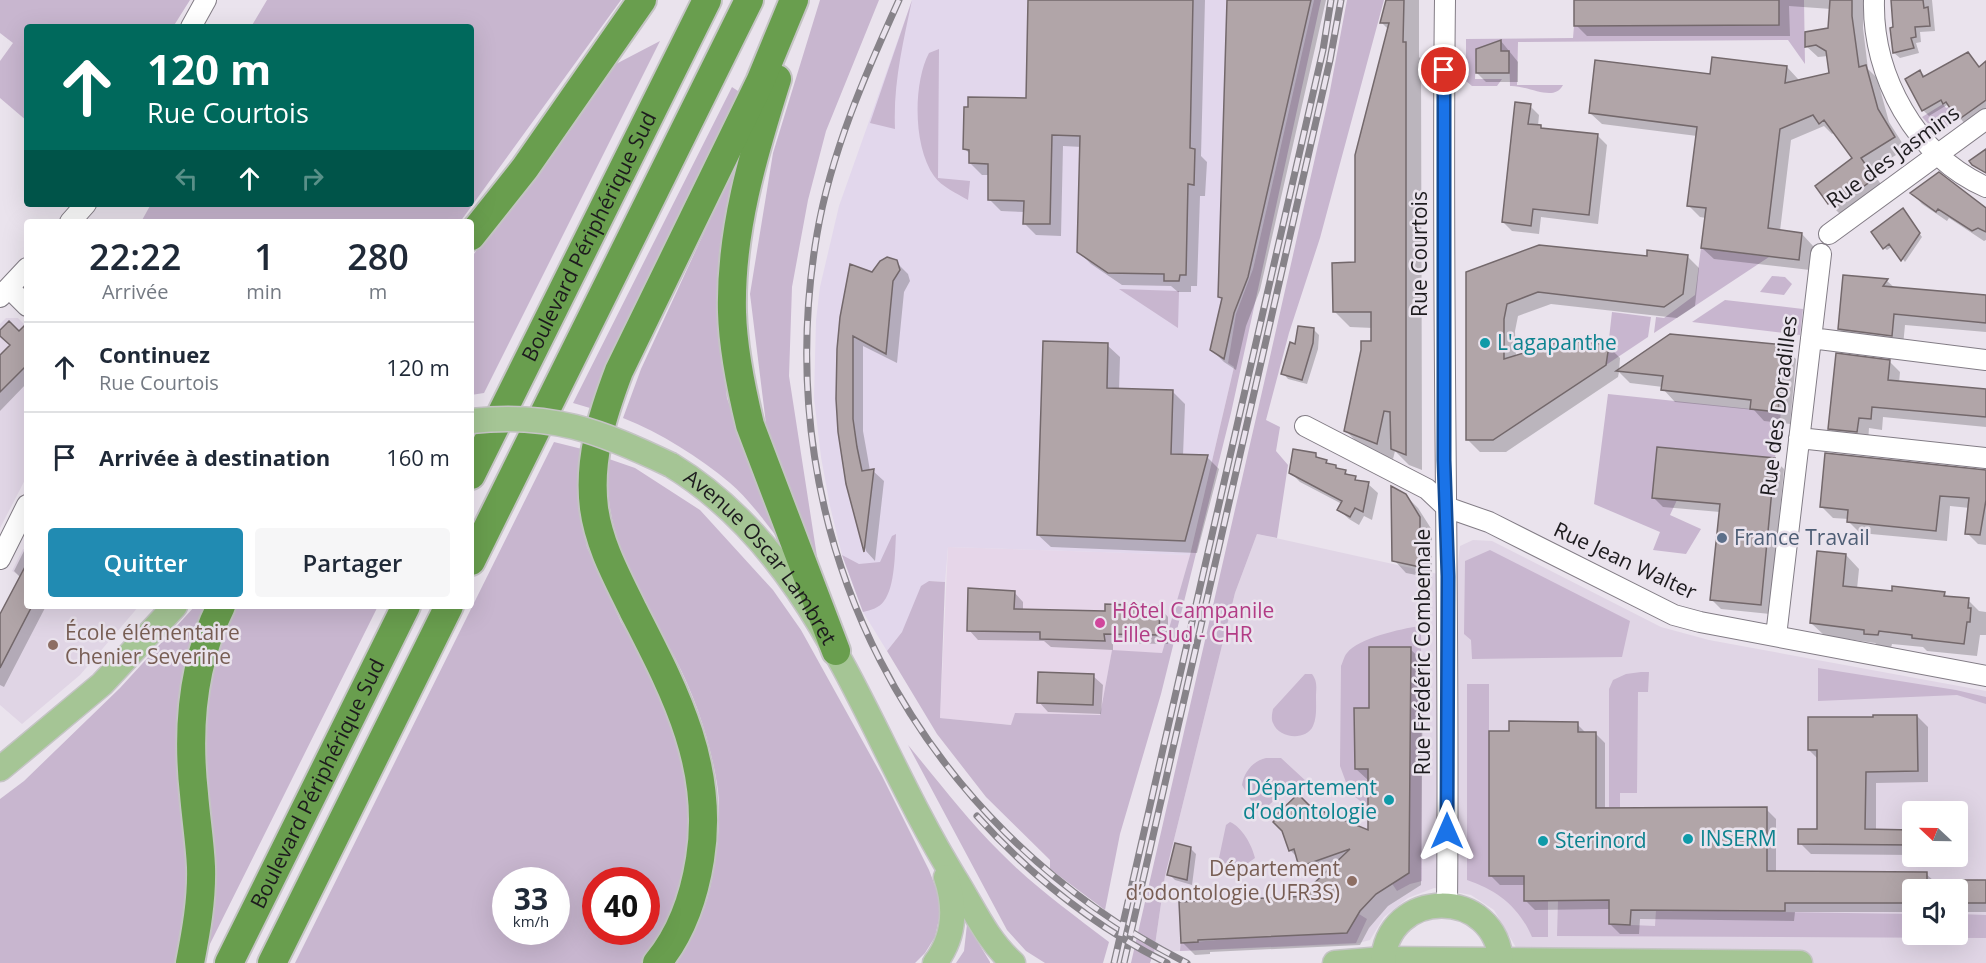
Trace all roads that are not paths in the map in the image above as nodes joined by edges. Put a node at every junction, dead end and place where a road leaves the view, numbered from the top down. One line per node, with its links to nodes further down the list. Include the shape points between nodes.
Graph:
1 (206, 0): 9 (street)
2 (642, 0): 15 (highway, via 525,168)
3 (706, 0): 27 (highway, Boulevard Périphérique Sud)
4 (749, 0): 30 (highway)
5 (794, 0): 47 (highway, via 760,82 619,371 597,436 593,485 599,530 613,571 682,711 696,757 704,809 698,873 690,903 679,930)
6 (804, 0): 37 (highway, via 752,161 736,246 732,312 738,371 750,425)
7 (1445, 0): 28 (street, Rue Courtois)
8 (1874, 0): 11 (street, via 1876,36 1885,74 1898,103)
9 (193, 24)
10 (1986, 119): 11 (street, Rue des Jasmins)
11 (1938, 154): 12 (street); 16 (street, Rue des Jasmins)
12 (1986, 187)
13 (83, 207): 14 (street)
14 (73, 219)
15 (474, 232)
16 (1829, 234)
17 (1821, 254): 21 (street, Rue des Doradilles)
18 (24, 271): 19 (street)
19 (4, 292): 20 (street)
20 (24, 304)
21 (1811, 338): 22 (street); 25 (street, Rue des Doradilles)
22 (1986, 360)
23 (474, 421): 37 (main road, Avenue Oscar Lambret, bridge, via 519,418 572,426 617,441 695,480 725,504 760,541)
24 (1305, 426): 28 (street, Rue Jean Walter, via 1427,489)
25 (1799, 438): 26 (street); 36 (street, Rue des Doradilles)
26 (1986, 458)
27 (474, 469)
28 (1446, 507): 36 (street, Rue Jean Walter, via 1489,522 1674,615); 41 (street, Rue Frédéric Combemale)
29 (24, 511): 31 (street)
30 (474, 555)
31 (0, 559)
32 (172, 609): 39 (main road, via 102,684)
33 (220, 609): 44 (highway, via 199,669 192,723 201,870 198,922)
34 (405, 609): 45 (highway, Boulevard Périphérique Sud)
35 (447, 609): 46 (highway)
36 (1776, 636): 38 (street, Rue Jean Walter)
37 (836, 651): 40 (main road, Avenue Oscar Lambret)
38 (1986, 676)
39 (0, 769)
40 (935, 846): 48 (main road, Avenue Oscar Lambret, via 953,899 953,915 945,948); 49 (main road, Avenue Oscar Lambret, via 987,935)
41 (1447, 905): 42 (main road, via 1422,908 1401,922 1386,943); 43 (main road, via 1464,909 1485,923 1498,944)
42 (1383, 961): 43 (main road); 50 (main road)
43 (1501, 962): 51 (main road)
44 (190, 963)
45 (230, 963)
46 (272, 963)
47 (657, 963)
48 (935, 963)
49 (1012, 963)
50 (1335, 963)
51 (1800, 963)

